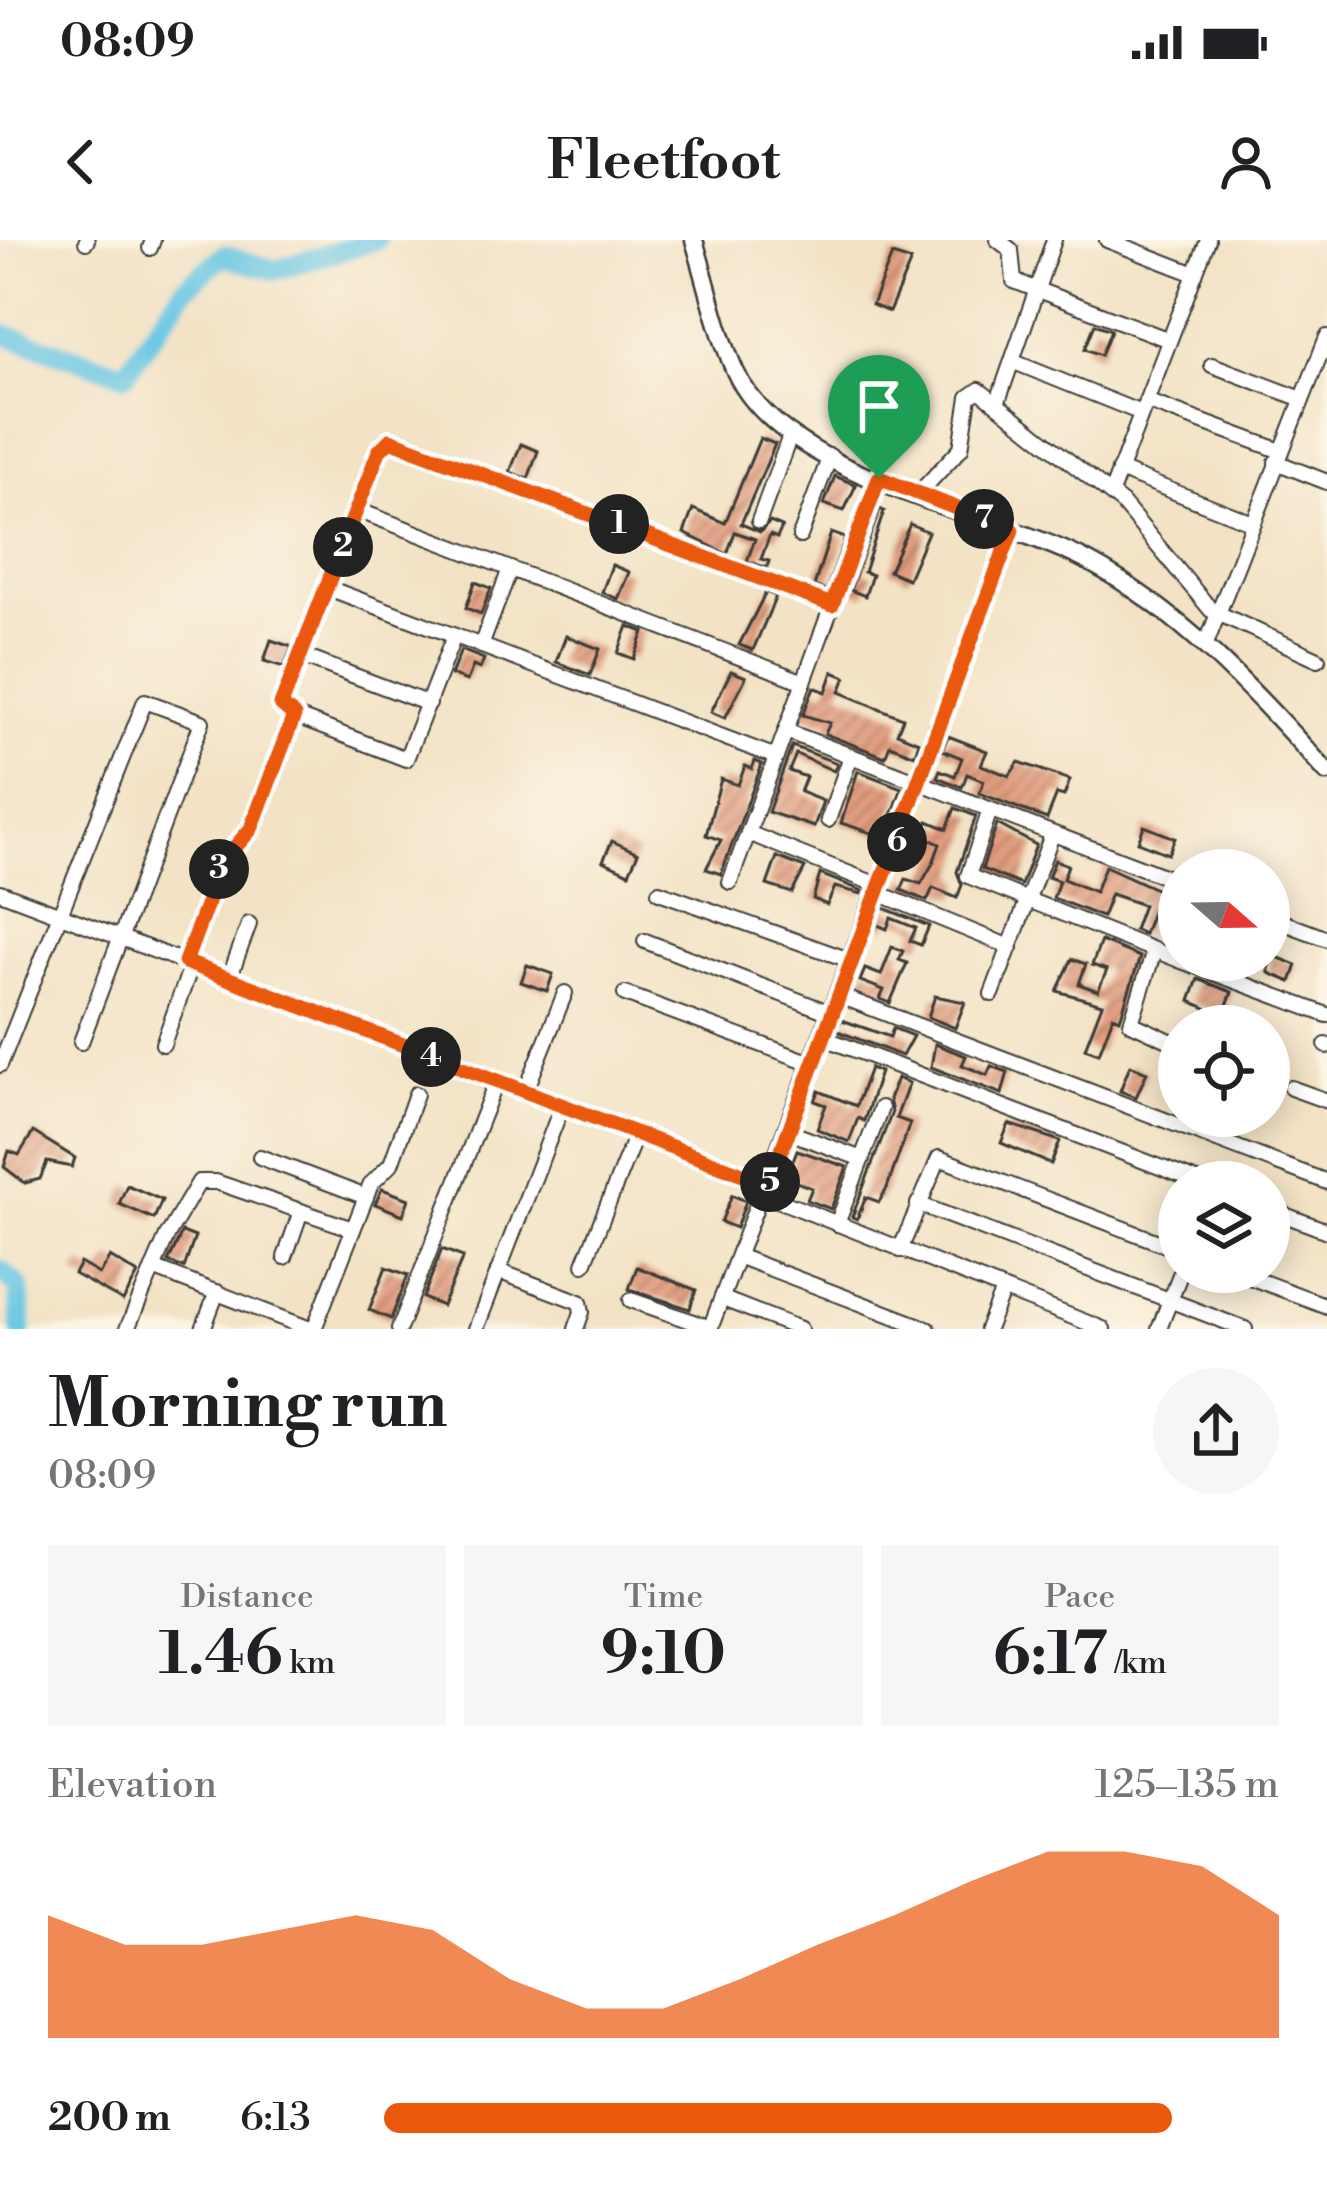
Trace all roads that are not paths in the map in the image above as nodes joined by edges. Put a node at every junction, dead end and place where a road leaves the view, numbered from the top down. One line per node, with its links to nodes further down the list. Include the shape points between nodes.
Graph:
1 (694, 240): 15 (street, via 736,372)
2 (998, 240): 7 (street, via 1013,256 1010,276)
3 (1054, 240): 7 (street)
4 (1107, 240): 6 (street)
5 (1208, 240): 6 (street)
6 (1195, 274): 9 (street)
7 (1037, 289): 9 (street); 10 (street)
8 (1327, 337): 12 (street)
9 (1169, 340): 14 (street)
10 (1014, 362): 13 (street); 14 (street)
11 (1212, 365): 12 (street)
12 (1302, 399): 17 (street)
13 (997, 404): 21 (street); 22 (street, via 971,391 961,448)
14 (1144, 407): 17 (street); 18 (street)
15 (790, 433): 16 (street); 24 (street)
16 (830, 456): 19 (street); 27 (street)
17 (1279, 456): 20 (street); 25 (street)
18 (1119, 470): 21 (street); 25 (street)
19 (879, 478): 22 (street); 30 (street)
20 (1327, 482)
21 (1111, 493): 31 (street)
22 (918, 494): 26 (street)
23 (357, 510): 28 (street); 29 (street); 30 (street, via 379,451 397,442)
24 (759, 521)
25 (1253, 523): 31 (street)
26 (1012, 530): 33 (street, via 1102,571); 44 (street)
27 (800, 536)
28 (510, 569): 34 (street); 37 (street)
29 (328, 588): 32 (street); 35 (street)
30 (832, 605): 37 (street)
31 (1218, 615): 33 (street); 36 (street)
32 (454, 636): 34 (street); 38 (street)
33 (1206, 644): 43 (street)
34 (481, 646): 42 (street)
35 (302, 656): 38 (street); 39 (street, via 281,705)
36 (1318, 659)
37 (804, 682): 40 (street)
38 (430, 704): 39 (street, via 406,759)
39 (294, 716): 65 (street, via 251,829 223,861)
40 (786, 731): 41 (street); 42 (street)
41 (851, 756): 44 (street); 46 (street)
42 (776, 757): 47 (street)
43 (1324, 764)
44 (919, 782): 45 (street); 51 (street)
45 (990, 810): 48 (street); 54 (street, via 968,876)
46 (828, 820)
47 (748, 833): 50 (street); 51 (street)
48 (1052, 835): 49 (street); 54 (street)
49 (1158, 874)
50 (730, 882)
51 (879, 889): 61 (street); 64 (street)
52 (0, 892): 55 (street)
53 (659, 892): 64 (street)
54 (1027, 902): 61 (street); 62 (street)
55 (60, 914): 58 (street); 58 (street, via 141,702 195,716 201,727); 79 (street)
56 (1290, 924): 59 (street)
57 (249, 925): 66 (street)
58 (122, 938): 65 (street); 76 (street)
59 (1327, 939)
60 (645, 941): 72 (street)
61 (1010, 947): 70 (street)
62 (1154, 951): 63 (street); 74 (street, via 1130,1023)
63 (1158, 952)
64 (852, 961): 71 (street)
65 (188, 963): 66 (street); 77 (street)
66 (229, 979): 80 (street)
67 (1236, 981): 73 (street)
68 (565, 993): 82 (street)
69 (625, 994): 78 (street)
70 (992, 994)
71 (839, 996): 72 (street); 92 (street)
72 (832, 1014): 75 (street)
73 (1327, 1015)
74 (1158, 1036)
75 (824, 1038): 78 (street); 91 (street)
76 (81, 1042)
77 (164, 1044)
78 (814, 1064): 87 (street)
79 (0, 1065)
80 (496, 1082): 82 (street); 119 (street)
81 (1292, 1088): 84 (street)
82 (525, 1093): 85 (street)
83 (416, 1094): 94 (street, via 391,1164)
84 (1327, 1101)
85 (562, 1106): 88 (street); 107 (street)
86 (881, 1108): 90 (street)
87 (789, 1132): 90 (street); 93 (street)
88 (636, 1133): 93 (street); 105 (street)
89 (260, 1157): 94 (street)
90 (862, 1159): 98 (street)
91 (1158, 1166)
92 (1327, 1181)
93 (767, 1189): 98 (street); 104 (street)
94 (366, 1197): 99 (street)
95 (918, 1204): 101 (street, via 943,1158); 102 (street); 114 (street)
96 (302, 1211): 99 (street); 103 (street); 106 (street, via 199,1182)
97 (1290, 1217): 100 (street)
98 (837, 1224): 102 (street)
99 (353, 1229): 118 (street)
100 (1327, 1231)
101 (1158, 1242)
102 (900, 1250): 108 (street)
103 (285, 1257)
104 (740, 1257): 112 (street); 124 (street)
105 (584, 1264)
106 (153, 1268): 109 (street); 116 (street)
107 (499, 1270): 120 (street); 121 (street, via 580,1302)
108 (1003, 1291): 125 (street); 126 (street)
109 (217, 1292): 117 (street); 118 (street)
110 (1290, 1292): 115 (street)
111 (1173, 1293): 114 (street)
112 (723, 1299): 122 (street); 123 (street)
113 (631, 1300): 122 (street)
114 (1170, 1300): 127 (street); 128 (street)
115 (1327, 1306)
116 (127, 1329)
117 (203, 1329)
118 (312, 1329)
119 (399, 1329)
120 (476, 1329)
121 (576, 1329)
122 (710, 1329)
123 (800, 1329)
124 (928, 1329)
125 (987, 1329)
126 (1103, 1329)
127 (1159, 1329)
128 (1245, 1329)

